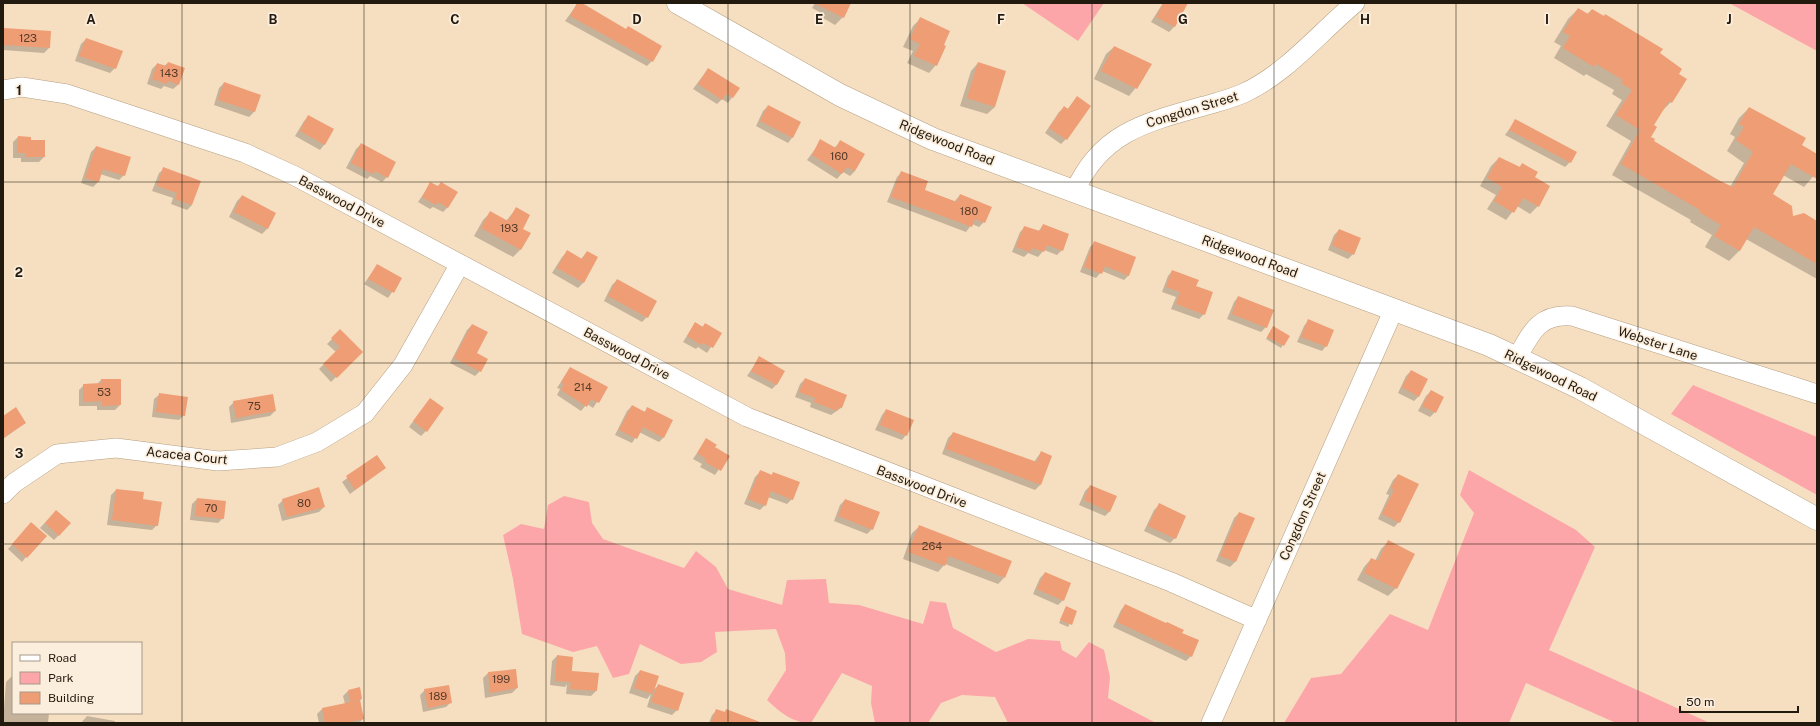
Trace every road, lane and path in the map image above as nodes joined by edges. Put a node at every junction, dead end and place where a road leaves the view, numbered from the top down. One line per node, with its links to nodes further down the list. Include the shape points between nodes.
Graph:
1 (678, 3): 4 (main road, Ridgewood Road, via 840,95 934,139)
2 (1355, 3): 4 (street, Congdon Street, via 1264,82 1244,93 1130,130 1090,163)
3 (3, 90): 5 (street, Basswood Drive, via 22,87 67,94 245,153 295,176)
4 (1075, 191): 6 (main road, Ridgewood Road)
5 (460, 264): 9 (street, Acacea Court, via 403,366 365,413 317,442 277,457 218,461 116,448 57,454 14,483); 11 (street, Basswood Drive, via 747,417 1171,582)
6 (1394, 310): 7 (main road, Ridgewood Road); 11 (street, Congdon Street)
7 (1517, 358): 8 (street, Webster Lane, via 1532,331 1539,324 1556,316 1572,316); 10 (main road, Ridgewood Road, via 1580,388)
8 (1817, 394)
9 (3, 494)
10 (1817, 519)
11 (1257, 620): 12 (street, Congdon Street)
12 (1211, 723)

